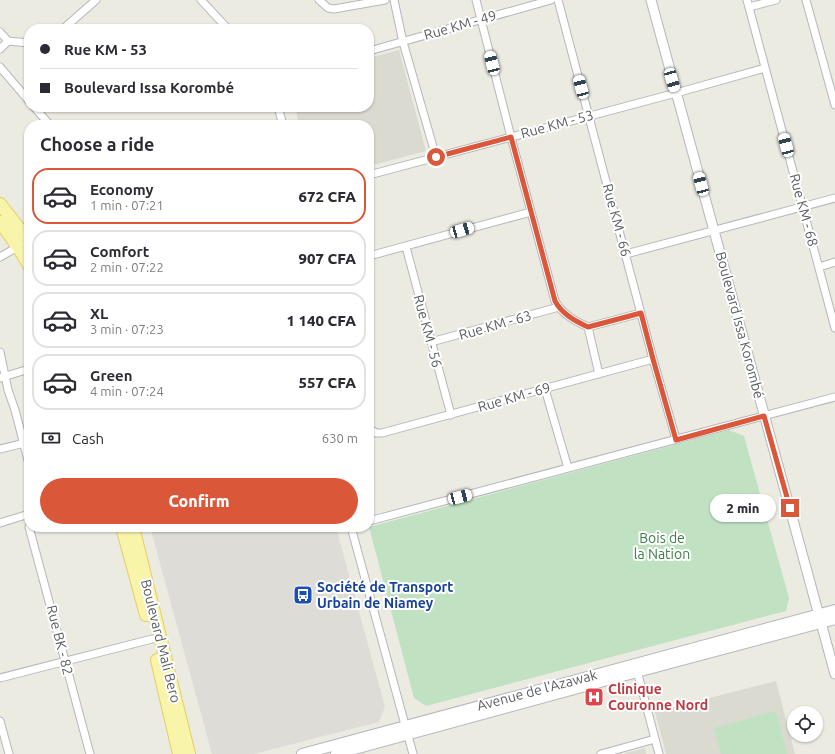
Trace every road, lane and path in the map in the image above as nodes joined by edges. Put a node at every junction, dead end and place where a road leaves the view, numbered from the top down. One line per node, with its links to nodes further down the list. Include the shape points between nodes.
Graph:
1 (96, 0): 14 (street)
2 (201, 0): 15 (street)
3 (319, 0): 4 (street, via 328,8 334,9)
4 (385, 0)
5 (394, 0): 18 (street)
6 (476, 0): 13 (street)
7 (551, 0): 13 (street, Rue KM - 49)
8 (558, 0): 28 (street, Rue KM - 66)
9 (651, 0): 24 (street, Boulevard Issa Korombé)
10 (776, 0): 12 (street)
11 (806, 0): 26 (street)
12 (748, 4): 23 (street, Rue KM - 68)
13 (480, 19): 18 (street, Rue KM - 49); 30 (street)
14 (69, 24)
15 (223, 24)
16 (0, 32): 17 (street)
17 (8, 41): 19 (street); 20 (street)
18 (403, 42): 21 (street, Rue KM - 49); 31 (street)
19 (24, 43)
20 (0, 48)
21 (374, 50)
22 (0, 67): 25 (street)
23 (765, 68): 24 (street, Rue KM - 53); 35 (street, Rue KM - 68)
24 (676, 93): 28 (street, Rue KM - 53); 38 (street, Boulevard Issa Korombé)
25 (24, 95)
26 (835, 105)
27 (38, 112): 29 (street)
28 (589, 116): 30 (street, Rue KM - 53); 43 (street, Rue KM - 66)
29 (46, 120)
30 (511, 137): 31 (street, Rue KM - 53); 36 (street)
31 (436, 157): 32 (street, Rue KM - 53)
32 (374, 174)
33 (835, 198): 35 (street)
34 (0, 204): 39 (main road)
35 (802, 206): 38 (street); 47 (street, Rue KM - 68)
36 (531, 212): 42 (street); 48 (street)
37 (0, 222): 40 (main road)
38 (714, 230): 43 (street); 61 (street, Boulevard Issa Korombé)
39 (24, 241)
40 (24, 242)
41 (24, 244): 45 (street)
42 (406, 246): 44 (street); 52 (street, Rue KM - 56)
43 (626, 254): 49 (street, Rue KM - 66)
44 (374, 255)
45 (0, 257)
46 (835, 262): 47 (street)
47 (819, 267): 51 (street, Rue KM - 68)
48 (558, 307): 50 (street, via 569,317); 52 (street, Rue KM - 63)
49 (641, 313): 50 (street); 54 (street, Rue KM - 66)
50 (588, 327): 56 (street)
51 (835, 327)
52 (432, 342): 60 (street, Rue KM - 56)
53 (0, 352): 57 (street)
54 (653, 359): 56 (street, Rue KM - 69); 64 (street, Rue KM - 66)
55 (24, 371): 57 (street)
56 (599, 374): 58 (street, Rue KM - 69)
57 (3, 377): 63 (street)
58 (545, 389): 60 (street, Rue KM - 69); 67 (street)
59 (835, 397): 61 (street)
60 (451, 415): 62 (street, Rue KM - 69, via 382,433)
61 (764, 416): 64 (street); 76 (street, Boulevard Issa Korombé)
62 (374, 432)
63 (24, 437)
64 (676, 440): 67 (street)
65 (24, 443): 66 (street)
66 (0, 449)
67 (568, 468): 69 (street)
68 (24, 516): 70 (street)
69 (374, 520)
70 (0, 523)
71 (30, 532): 79 (street, Rue BK - 82)
72 (123, 532): 78 (main road, Boulevard Mali Bero)
73 (134, 532): 89 (main road, Boulevard Mali Bero)
74 (352, 532): 84 (street)
75 (835, 610): 76 (main road)
76 (820, 619): 77 (main road); 80 (main road, Avenue de l'Azawak); 81 (street, Boulevard Issa Korombé)
77 (835, 619)
78 (152, 639): 79 (street); 88 (main road, Boulevard Mali Bero)
79 (65, 661): 82 (street); 87 (street, Rue BK - 82)
80 (636, 667): 84 (main road, Avenue de l'Azawak); 85 (street)
81 (835, 674)
82 (0, 678)
83 (0, 721): 86 (street)
84 (406, 730): 90 (main road, Avenue de l'Azawak); 91 (main road, Avenue de l'Azawak); 92 (street)
85 (655, 739): 93 (street); 94 (street)
86 (9, 754)
87 (90, 754)
88 (179, 754)
89 (189, 754)
90 (302, 754)
91 (336, 754)
92 (413, 754)
93 (601, 754)
94 (659, 754)

